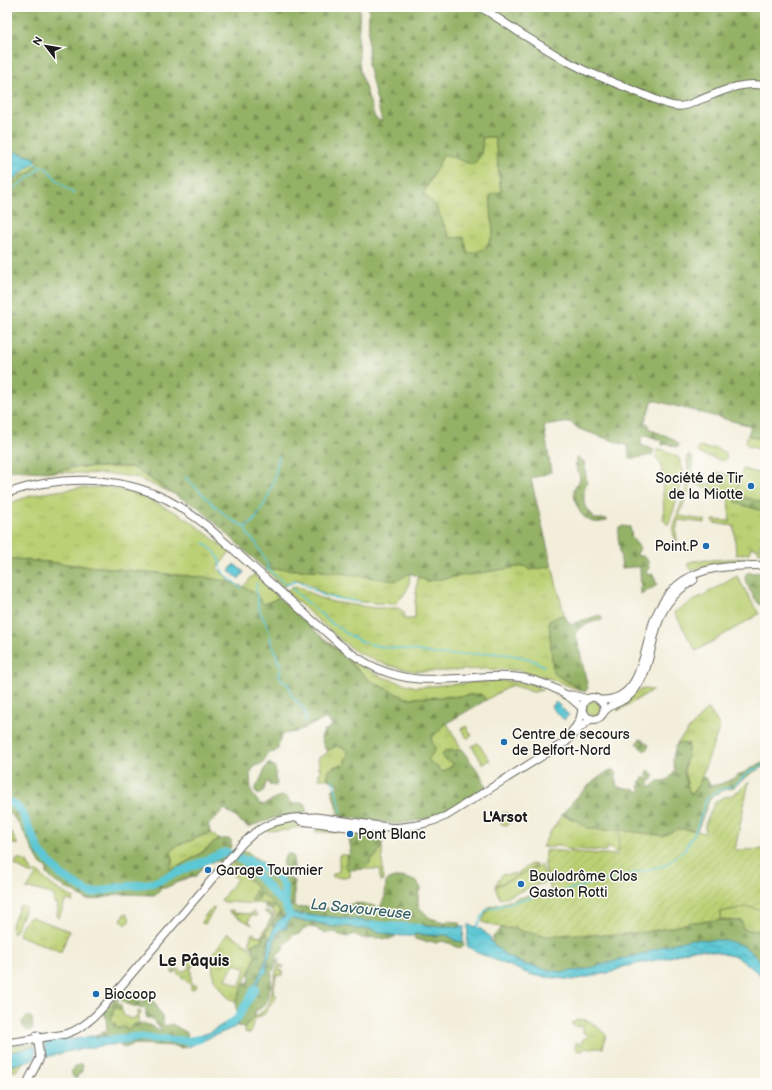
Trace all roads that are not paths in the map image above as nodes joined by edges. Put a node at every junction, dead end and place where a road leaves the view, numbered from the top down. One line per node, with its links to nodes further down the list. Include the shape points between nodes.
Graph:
1 (479, 7): 2 (main road, via 550,52 586,71 670,105 692,103 740,85)
2 (765, 86)
3 (7, 493): 6 (main road, via 53,482 85,480 115,483 148,492 177,505 207,526 338,644 371,666 416,679 520,677)
4 (765, 565): 5 (main road)
5 (750, 566): 8 (main road, via 726,566 706,570 676,587 654,619 644,658 634,682 619,697); 10 (main road, via 707,574 679,590 660,617 646,668 637,686 624,700 610,706)
6 (567, 695): 7 (main road); 9 (main road)
7 (588, 699): 8 (main road); 9 (main road)
8 (600, 700): 10 (main road, via 604,706)
9 (582, 709): 11 (main road); 12 (main road, via 578,723)
10 (603, 713): 11 (main road, via 598,718)
11 (591, 719): 12 (main road)
12 (560, 745): 13 (main road, via 458,809 431,822 382,830 287,820 262,828 238,848 99,1012 75,1031)
13 (38, 1038): 14 (main road); 15 (main road); 16 (main road, via 40,1058)
14 (7, 1039)
15 (7, 1043)
16 (28, 1083)

